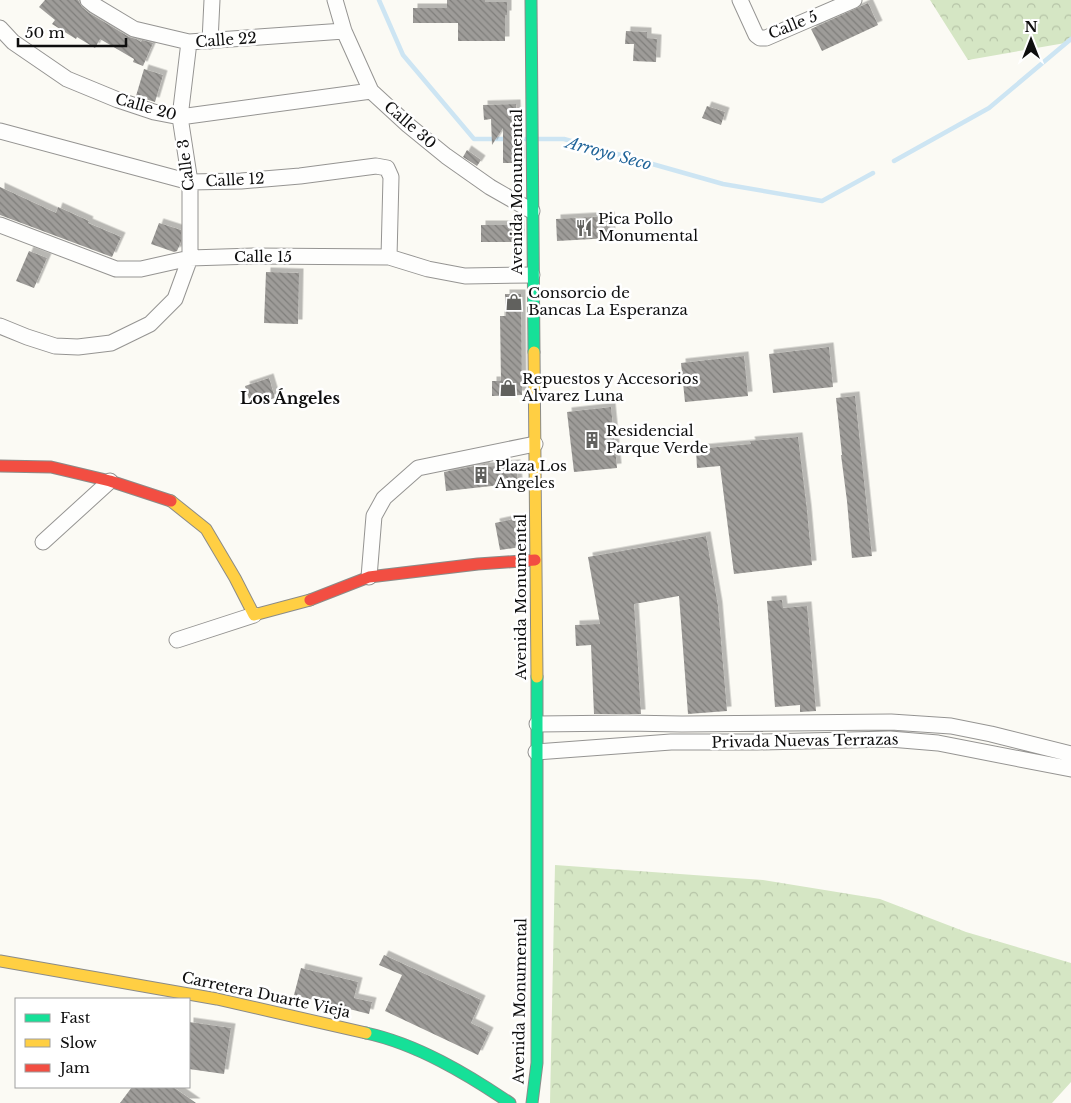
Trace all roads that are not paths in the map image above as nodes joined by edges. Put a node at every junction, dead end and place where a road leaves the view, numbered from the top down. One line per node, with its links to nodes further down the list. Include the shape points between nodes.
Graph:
1 (88, 0): 10 (street, Calle 22, via 134,28)
2 (212, 0): 9 (street)
3 (335, 0): 8 (street, Calle 30)
4 (531, 0): 15 (main road, Avenida Monumental)
5 (740, 0): 6 (street, Calle 5, via 760,38)
6 (854, 0)
7 (0, 28): 12 (street, Calle 20, via 13,42 67,79 127,103)
8 (344, 31): 9 (street, Calle 22); 11 (street, Calle 30)
9 (210, 41): 10 (street, Calle 22)
10 (189, 42): 12 (street, Calle 3)
11 (371, 92): 12 (street, Calle 20); 15 (street, Calle 30, via 446,156)
12 (180, 117): 14 (street, Calle 3)
13 (0, 131): 14 (street, Calle 12)
14 (190, 182): 17 (street, Calle 12, via 242,181 376,166 387,168 391,177); 18 (street, Calle 3)
15 (532, 211): 19 (main road, Avenida Monumental)
16 (0, 225): 18 (street, Calle 15, via 116,269 142,269)
17 (389, 257): 18 (street, Calle 15); 19 (street, Calle 15, via 465,276)
18 (190, 258): 20 (street, via 175,299 150,324 111,343 55,346)
19 (532, 275): 21 (main road, Avenida Monumental)
20 (0, 326)
21 (535, 444): 25 (main road, Avenida Monumental); 26 (street, via 418,468 384,498 374,516)
22 (0, 466): 23 (main road, via 51,467)
23 (110, 481): 24 (street); 27 (main road, via 172,502 206,529)
24 (43, 542)
25 (535, 560): 26 (main road); 29 (main road, Avenida Monumental)
26 (370, 577): 27 (main road, via 306,601)
27 (254, 615): 28 (street)
28 (177, 640)
29 (536, 724): 30 (main road, Avenida Monumental); 31 (street, Privada Nuevas Terrazas, via 891,722 951,726)
30 (536, 752): 32 (street, Privada Nuevas Terrazas, via 671,742 890,739 938,743); 35 (main road, Avenida Monumental, via 536,1063)
31 (1071, 754)
32 (1071, 770)
33 (0, 961): 34 (main road, Carretera Duarte Vieja, via 217,999 381,1036 449,1065)
34 (510, 1103)
35 (532, 1103)

